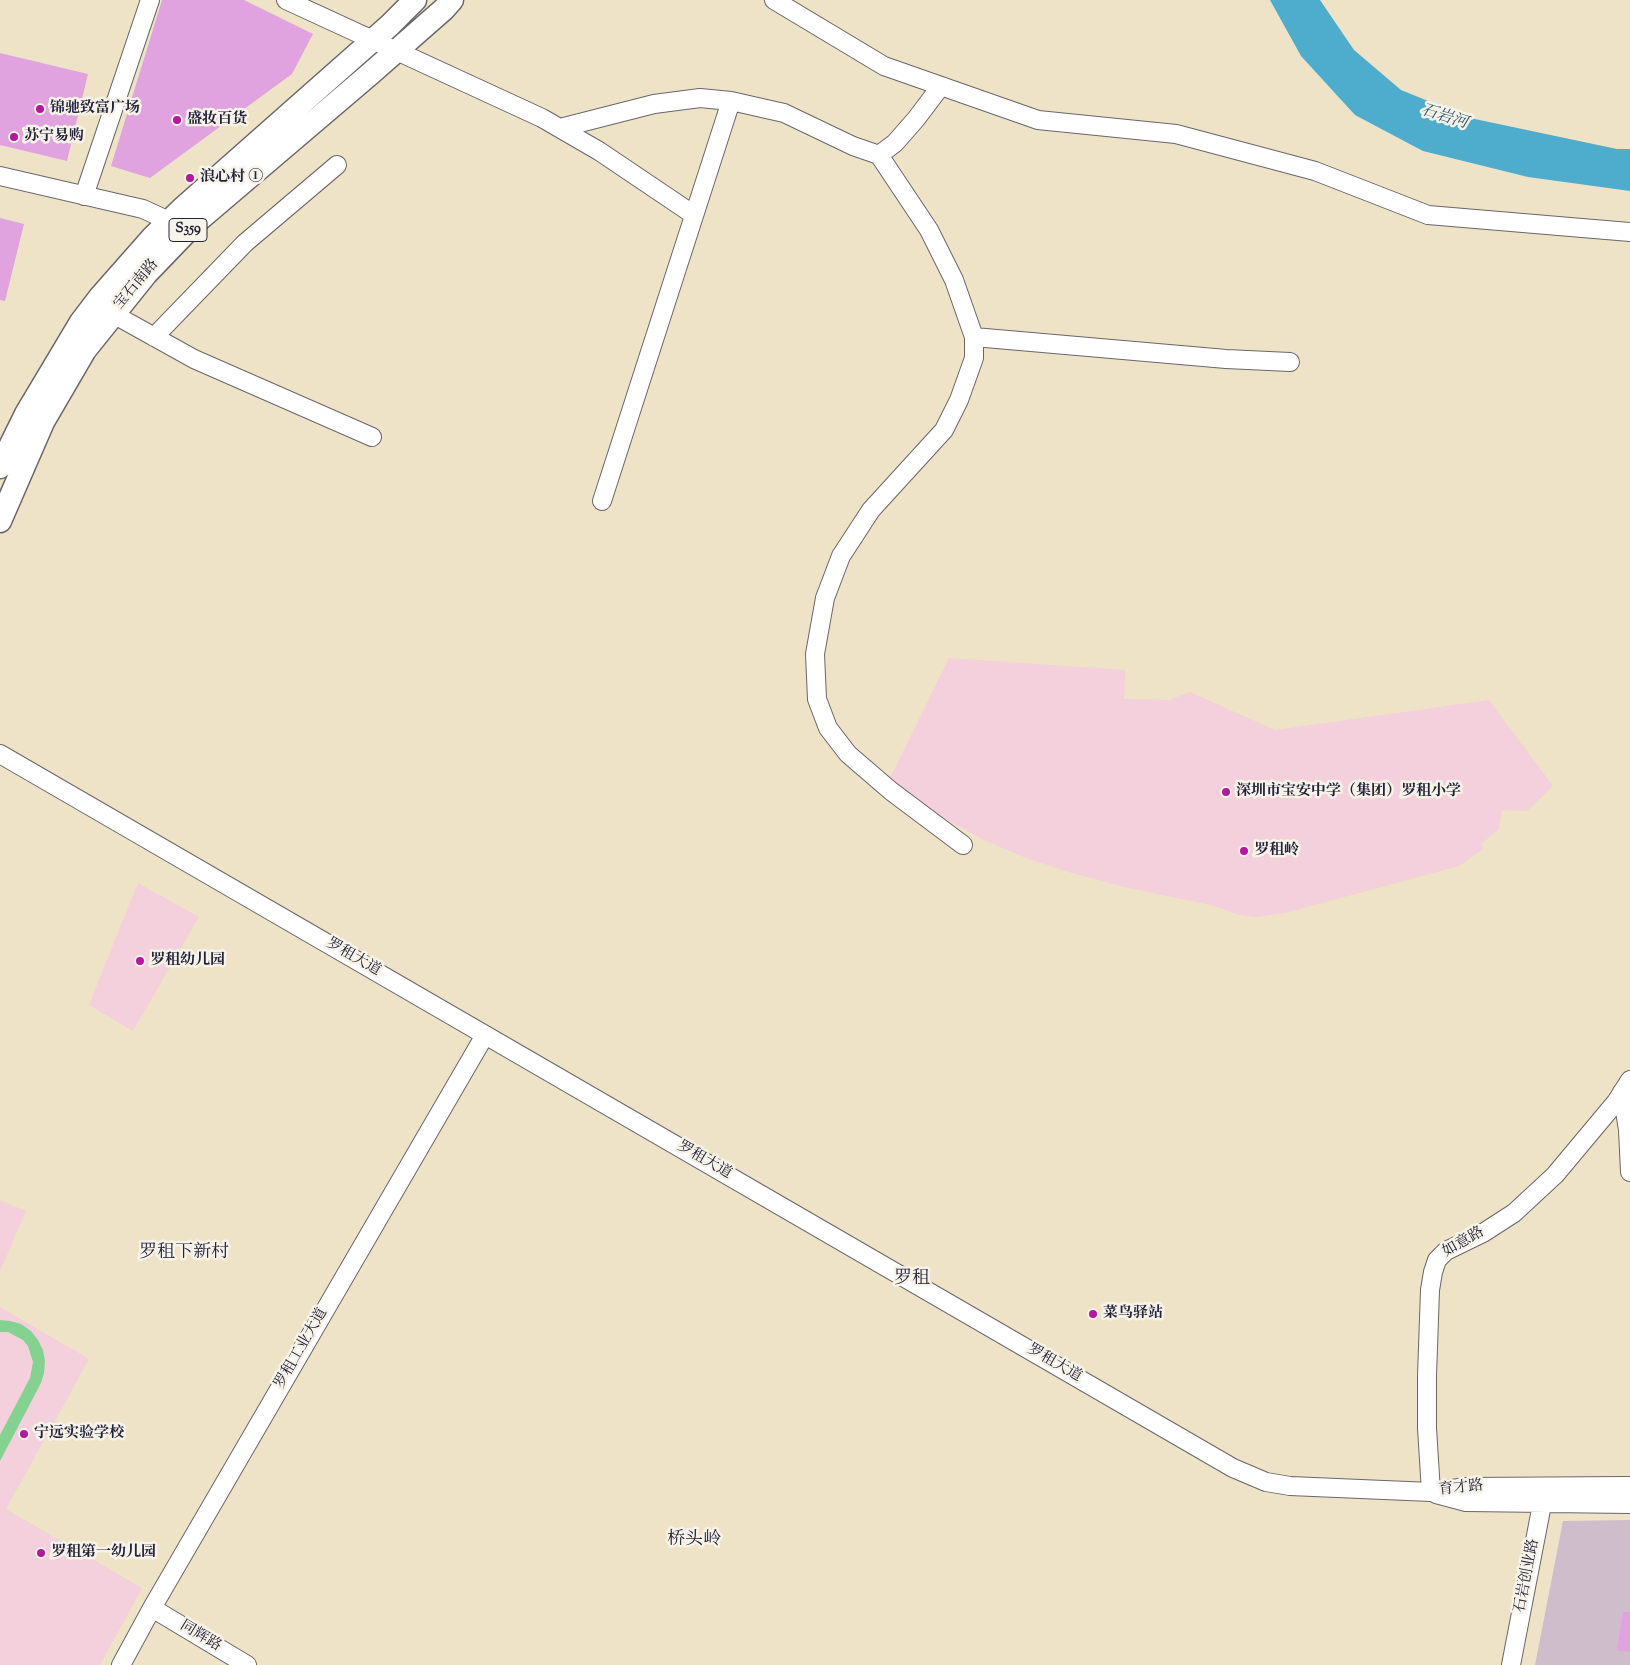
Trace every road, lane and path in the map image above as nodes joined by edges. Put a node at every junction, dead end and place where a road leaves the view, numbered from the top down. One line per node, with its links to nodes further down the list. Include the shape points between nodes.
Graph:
1 (150, 0): 14 (street)
2 (286, 0): 6 (street)
3 (415, 0): 6 (main road, 宝石南路 / S359)
4 (452, 0): 7 (main road, 宝石南路 / S359)
5 (774, 0): 8 (street, via 884,66)
6 (372, 40): 7 (street); 16 (main road, 宝石南路 / S359)
7 (396, 52): 10 (street); 18 (main road, 宝石南路 / S359, via 195,223 169,248)
8 (941, 86): 11 (street, via 895,143); 17 (street, via 1038,120 1176,134 1306,168 1428,215)
9 (731, 101): 10 (street, via 700,98 654,104); 11 (street, via 784,113); 15 (street)
10 (560, 128): 15 (street)
11 (879, 155): 20 (street, via 929,230 954,280)
12 (337, 166): 19 (street, via 245,243)
13 (0, 176): 14 (street)
14 (84, 196): 16 (street, via 143,209)
15 (694, 215): 24 (street)
16 (169, 221): 23 (main road, 宝石南路 / S359, via 81,322 26,414)
17 (1630, 232)
18 (113, 314): 19 (street); 25 (main road, 宝石南路 / S359, via 84,350 43,422)
19 (154, 337): 22 (street, via 194,359)
20 (974, 337): 21 (street); 27 (street, via 974,358 944,430 871,510 841,556 825,598 815,654 817,699 828,728 848,754)
21 (1290, 362)
22 (372, 438)
23 (0, 467)
24 (602, 501)
25 (0, 521)
26 (0, 754): 28 (street, 罗租大道)
27 (963, 845)
28 (485, 1035): 32 (street, 罗租大道, via 1233,1468 1266,1482 1290,1486); 35 (street, 罗租工业大道)
29 (1626, 1086): 30 (street); 32 (street, 如意路, via 1555,1176 1514,1213 1446,1251 1437,1260 1430,1290 1427,1376)
30 (1630, 1172)
31 (1630, 1486): 33 (street, 育才路)
32 (1431, 1492): 33 (street, 育才路, via 1466,1502)
33 (1544, 1495): 34 (street, 育才路); 38 (street, 石岩创业路)
34 (1630, 1504)
35 (152, 1608): 36 (street, 罗租工业大道); 37 (street, 同辉路)
36 (121, 1665)
37 (247, 1665)
38 (1510, 1665)

